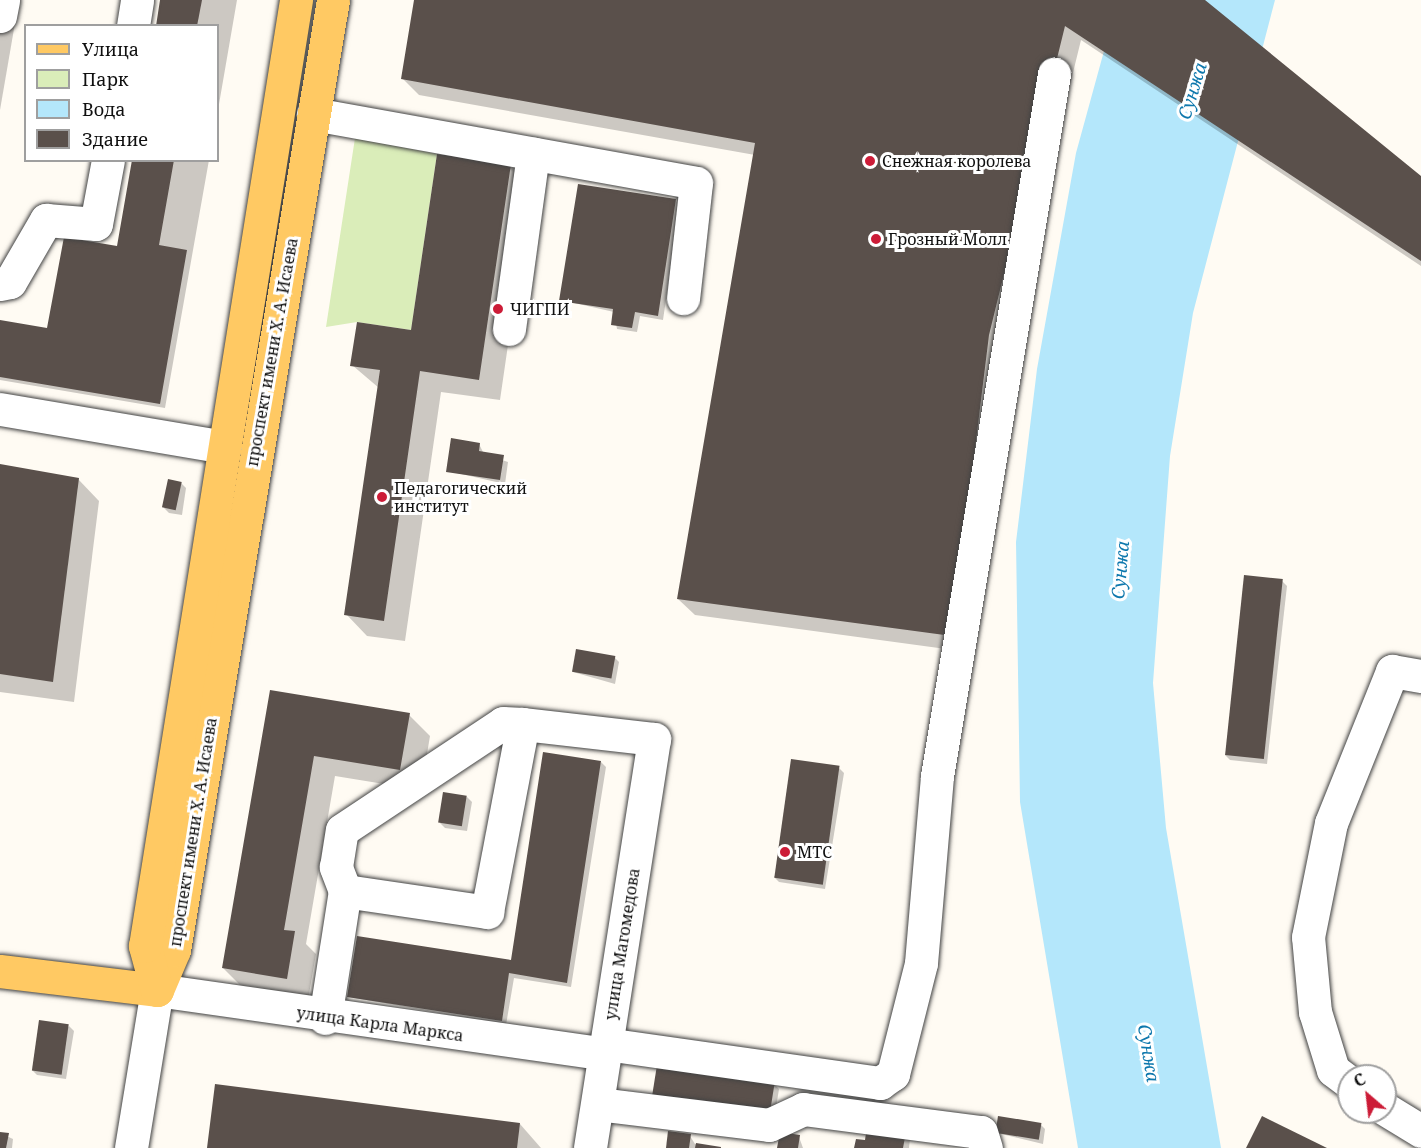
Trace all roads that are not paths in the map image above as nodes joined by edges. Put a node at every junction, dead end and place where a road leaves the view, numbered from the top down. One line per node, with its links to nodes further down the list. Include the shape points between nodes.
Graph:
1 (3, 0): 5 (street)
2 (137, 0): 6 (street)
3 (296, 0): 15 (main road, проспект имени Х. А. Исаева)
4 (333, 0): 8 (main road, проспект имени Х. А. Исаева)
5 (0, 16)
6 (133, 24)
7 (1054, 74): 22 (street, улица Карла Маркса, via 937,776 921,963 893,1074 880,1083)
8 (312, 114): 9 (street); 20 (main road, проспект имени Х. А. Исаева, via 174,950)
9 (533, 154): 12 (street, via 696,183); 13 (street)
10 (108, 162): 11 (street, via 96,224 46,220 10,282)
11 (0, 284)
12 (682, 298)
13 (509, 328)
14 (0, 409): 15 (street)
15 (225, 447): 20 (main road, проспект имени Х. А. Исаева, via 145,946)
16 (1421, 676): 23 (street, via 1392,671 1331,823 1308,937 1316,1012)
17 (523, 724): 18 (street, via 503,723 342,830 336,867); 18 (street, via 487,912); 22 (street, улица Магомедова, via 654,739)
18 (345, 891): 21 (street)
19 (0, 971): 20 (main road)
20 (157, 990): 21 (street, улица Карла Маркса); 27 (street)
21 (325, 1018): 22 (street, улица Карла Маркса)
22 (605, 1049): 24 (street, улица Магомедова)
23 (1337, 1073)
24 (598, 1104): 28 (street, улица Магомедова); 29 (street, via 769,1125 803,1109 981,1132)
25 (1397, 1116): 26 (street)
26 (1421, 1131)
27 (132, 1148)
28 (590, 1148)
29 (986, 1148)

